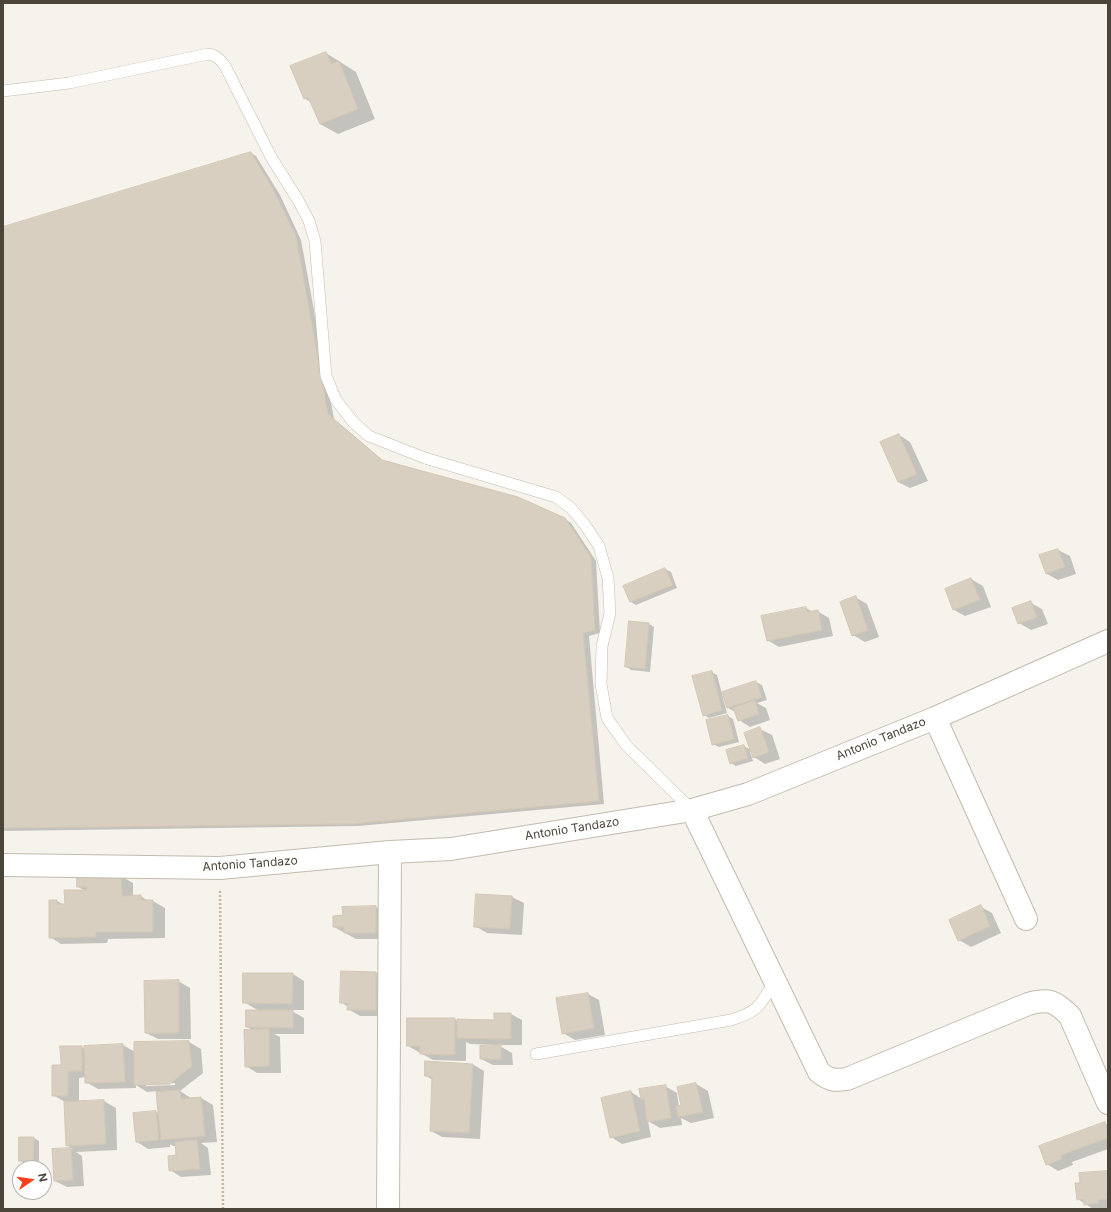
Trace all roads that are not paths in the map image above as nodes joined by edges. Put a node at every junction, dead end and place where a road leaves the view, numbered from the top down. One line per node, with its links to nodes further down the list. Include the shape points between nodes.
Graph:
1 (3, 91): 4 (lane, via 69,83 208,54 219,59 225,66 271,157 309,221 315,241 326,376 336,400 354,424 369,436 426,458 556,497 585,525 599,546 608,578 610,613 602,646 601,684 607,718 626,745)
2 (1108, 641): 3 (street, Antonio Tandazo)
3 (935, 718): 4 (street, Antonio Tandazo, via 748,794); 7 (street)
4 (692, 810): 5 (street, Antonio Tandazo, via 451,849); 8 (street)
5 (390, 852): 6 (street, Antonio Tandazo, via 220,868); 11 (street)
6 (3, 865)
7 (1026, 919)
8 (775, 980): 9 (lane, via 759,1007 730,1020); 10 (street, via 819,1072 827,1078 837,1080 847,1079 1028,1004 1051,1001 1070,1016)
9 (536, 1054)
10 (1108, 1103)
11 (388, 1209)

